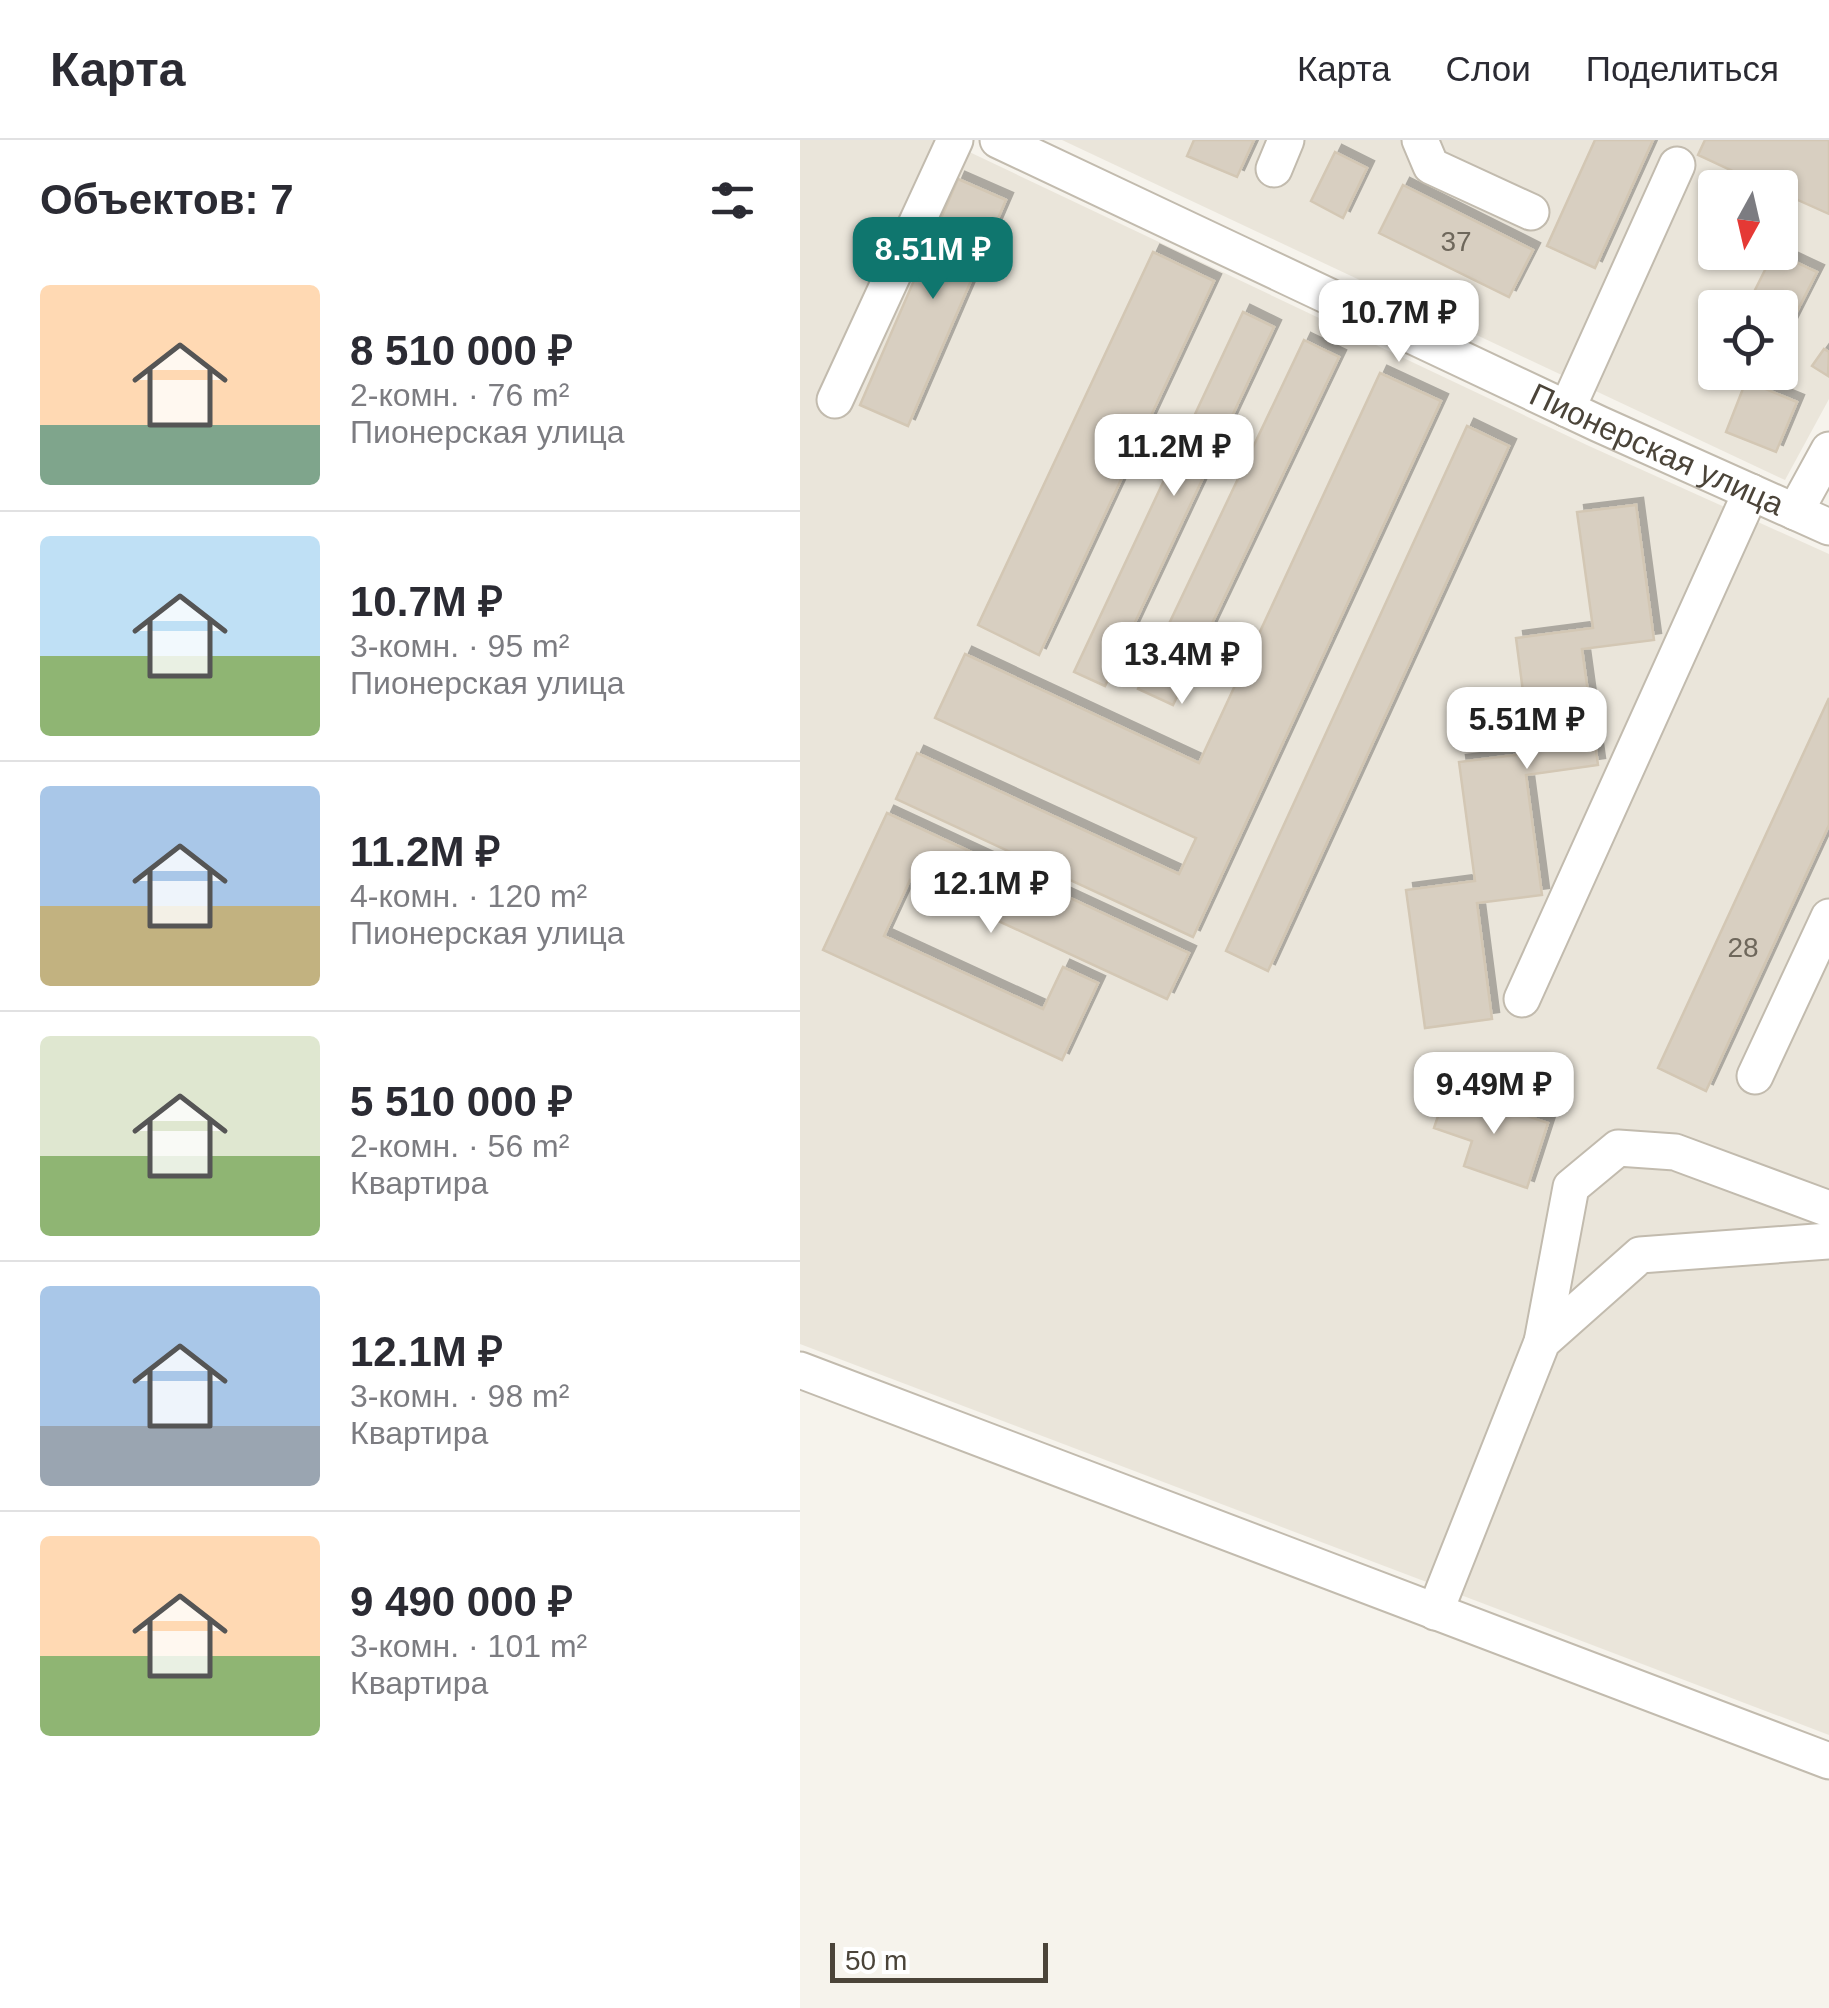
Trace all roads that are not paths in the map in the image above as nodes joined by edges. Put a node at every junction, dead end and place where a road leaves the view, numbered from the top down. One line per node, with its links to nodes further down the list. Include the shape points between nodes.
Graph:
1 (954, 140): 6 (street)
2 (998, 140): 7 (street, Пионерская улица)
3 (1420, 140): 5 (street, via 1431,166)
4 (1677, 165): 7 (street)
5 (1531, 212)
6 (835, 400)
7 (1567, 409): 9 (street, Пионерская улица)
8 (1829, 450): 10 (street)
9 (1751, 492): 10 (street, Пионерская улица); 13 (street)
10 (1796, 512): 11 (street, Пионерская улица)
11 (1829, 527)
12 (1829, 917): 14 (street)
13 (1522, 1000)
14 (1755, 1076)
15 (1829, 1209): 17 (street, via 1675,1152 1618,1148 1571,1187)
16 (1829, 1241): 17 (street, via 1640,1255)
17 (1542, 1342): 19 (street)
18 (800, 1370): 19 (street)
19 (1435, 1612): 20 (street)
20 (1829, 1762)

